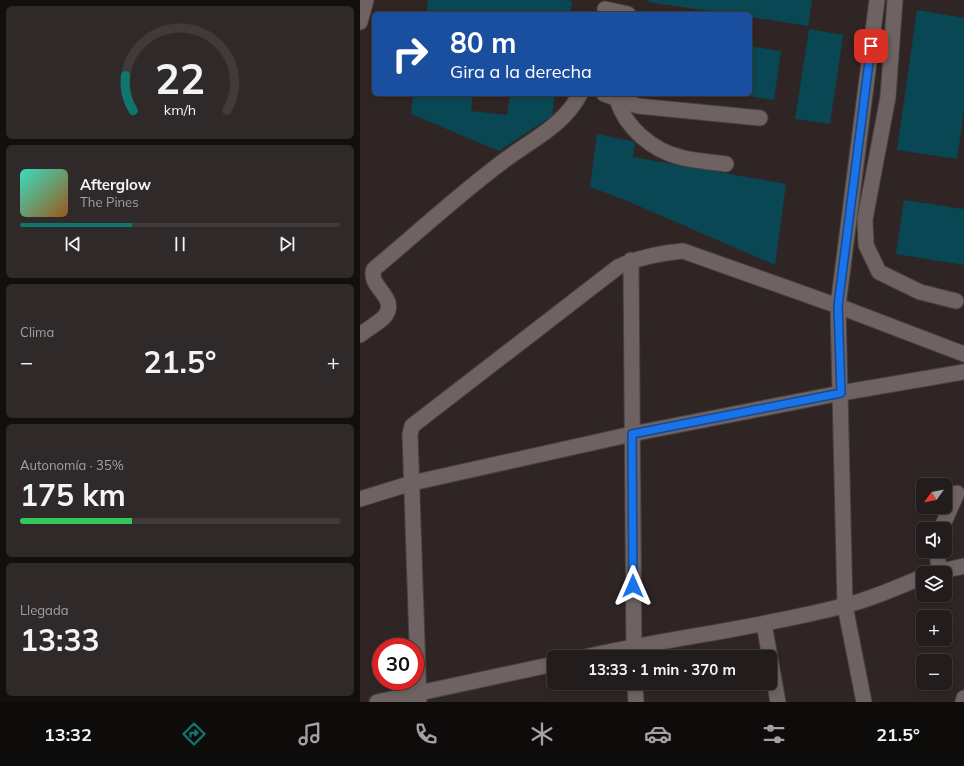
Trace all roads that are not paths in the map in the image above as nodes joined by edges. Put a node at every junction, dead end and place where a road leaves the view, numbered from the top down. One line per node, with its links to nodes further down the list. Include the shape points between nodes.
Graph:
1 (366, 0): 6 (street)
2 (877, 0): 13 (street)
3 (895, 0): 12 (street, via 888,97 865,219 866,245 879,272 920,292)
4 (605, 8): 5 (street)
5 (620, 12)
6 (360, 22)
7 (579, 96): 14 (street, via 558,124 501,163 374,269 373,280 387,298 388,307 385,315)
8 (610, 97): 9 (street, via 638,106); 10 (street, via 637,133 665,152 681,158)
9 (760, 118)
10 (726, 164)
11 (631, 260): 13 (street, via 683,251); 18 (street); 19 (street, via 618,267 412,426)
12 (956, 301)
13 (838, 306): 15 (street); 17 (street)
14 (360, 335)
15 (964, 354)
16 (964, 372): 17 (street)
17 (841, 393): 18 (street); 26 (street)
18 (632, 434): 19 (street); 28 (street)
19 (412, 483): 21 (street); 32 (street)
20 (957, 493): 22 (street)
21 (360, 500)
22 (944, 522)
23 (964, 566): 24 (street)
24 (952, 569)
25 (916, 580): 26 (street)
26 (845, 606): 27 (street); 37 (street)
27 (764, 624): 29 (street); 36 (street)
28 (633, 650)
29 (642, 650)
30 (547, 666): 32 (street)
31 (635, 690): 35 (street)
32 (419, 698): 34 (street)
33 (964, 698): 38 (street)
34 (377, 702)
35 (636, 702)
36 (778, 702)
37 (864, 702)
38 (963, 702)

